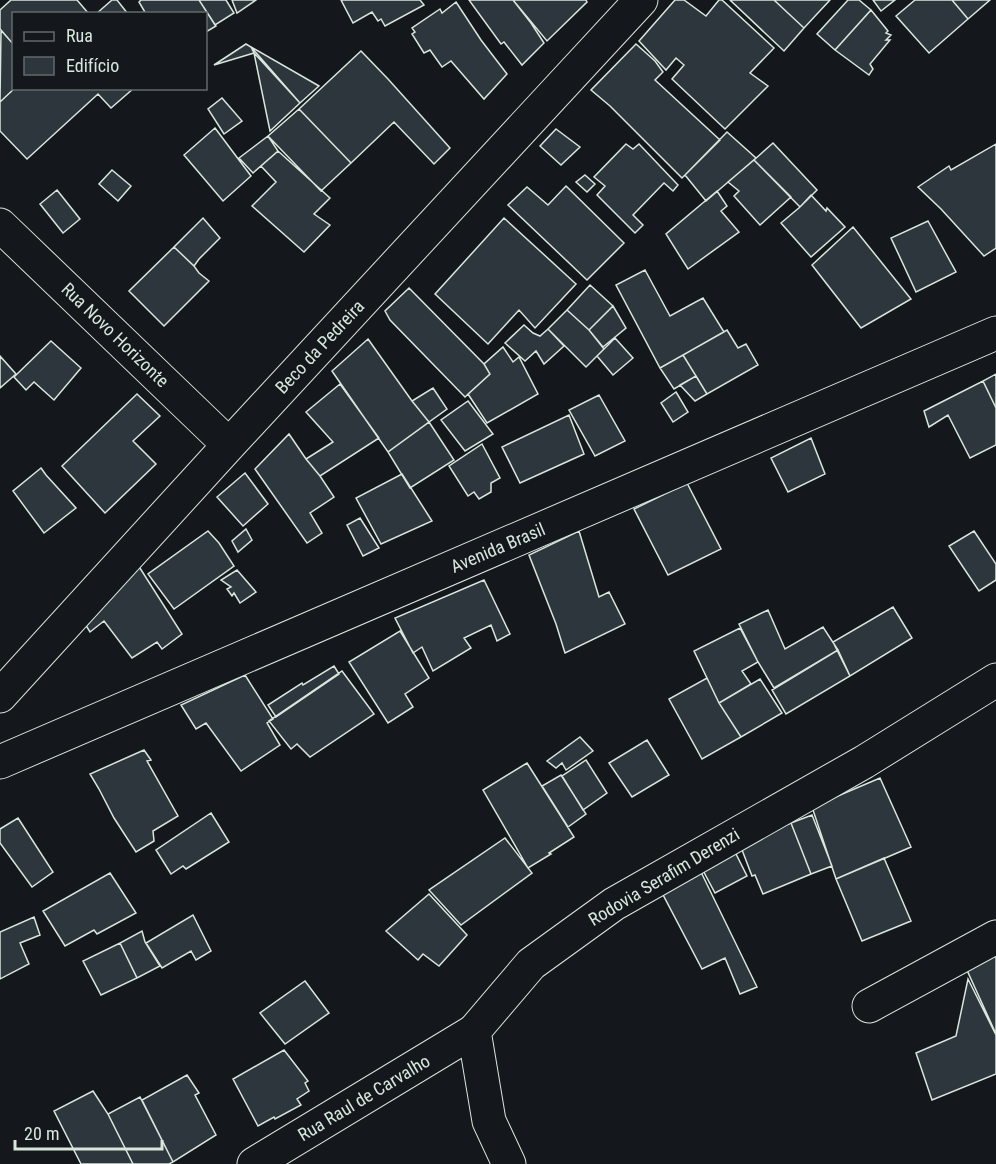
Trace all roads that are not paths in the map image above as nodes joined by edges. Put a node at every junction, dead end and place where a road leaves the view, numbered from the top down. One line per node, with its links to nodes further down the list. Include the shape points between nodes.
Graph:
1 (641, 0): 4 (street, Beco da Pedreira)
2 (0, 225): 4 (street, Rua Novo Horizonte)
3 (996, 333): 7 (street, Avenida Brasil)
4 (230, 445): 6 (street, Beco da Pedreira)
5 (996, 680): 10 (street, Rodovia Serafim Derenzi, via 864,762 614,904 531,964)
6 (0, 696)
7 (0, 762)
8 (996, 938): 9 (street)
9 (868, 1006)
10 (474, 1031): 11 (street, Rua Raul de Carvalho); 12 (street, via 489,1121)
11 (254, 1164)
12 (509, 1164)

